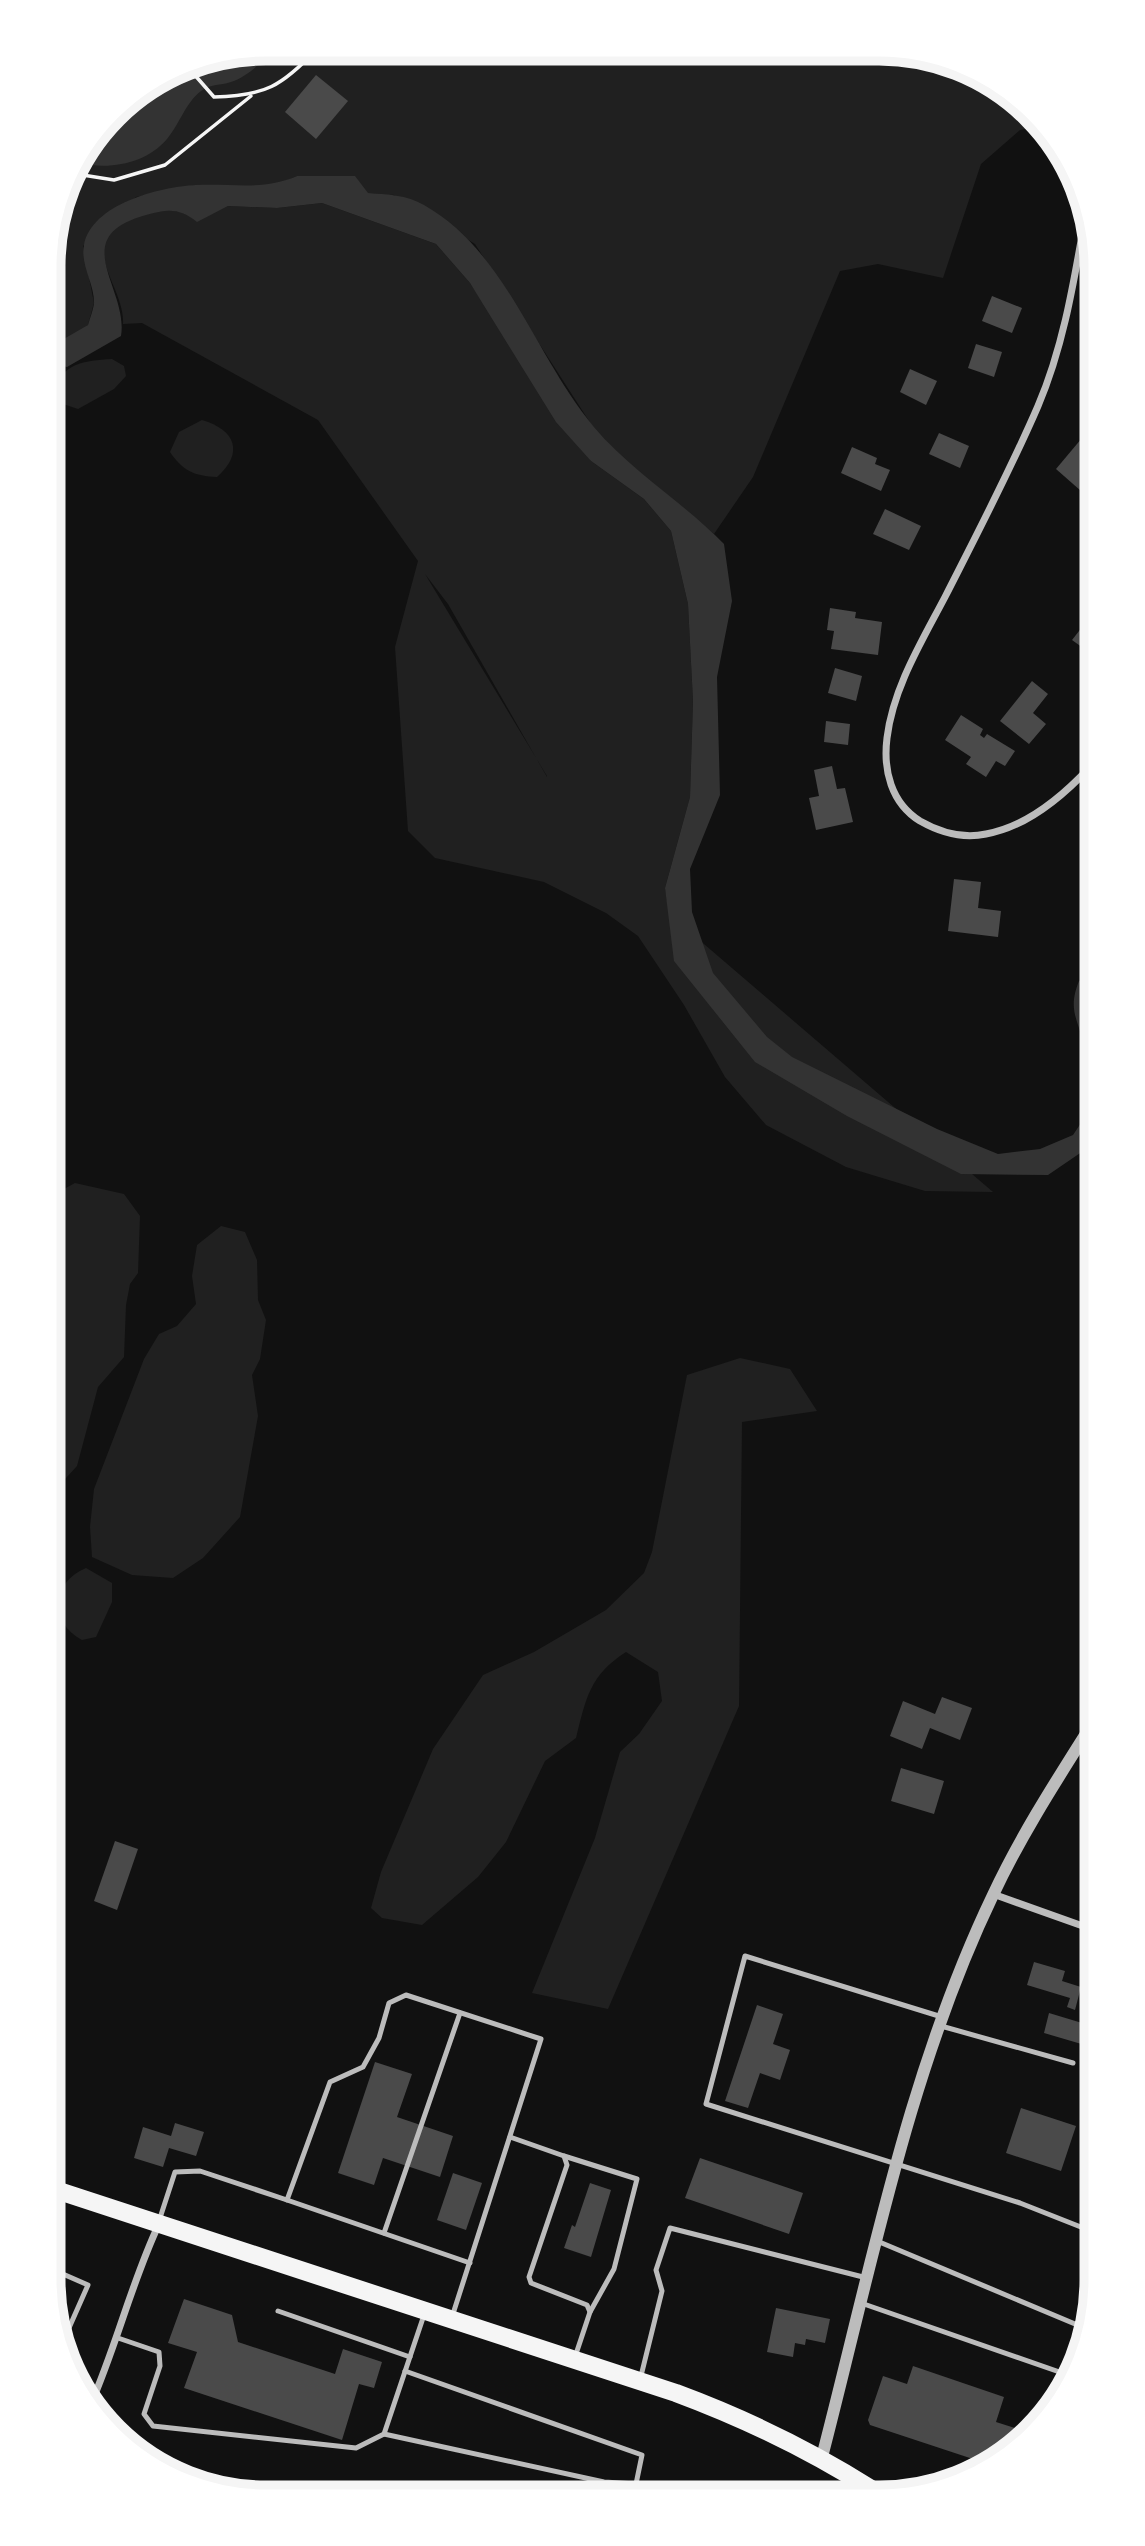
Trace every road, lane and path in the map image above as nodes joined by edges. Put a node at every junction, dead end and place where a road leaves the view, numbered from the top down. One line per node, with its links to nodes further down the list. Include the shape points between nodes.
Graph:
1 (305, 61): 3 (path, via 292,75)
2 (194, 74): 3 (path, via 214,97)
3 (251, 96): 4 (path, via 165,165 114,180)
4 (82, 175)
5 (1081, 235): 6 (street, via 1058,353 1039,404 915,655 892,716 886,755 888,776 901,806 932,828 968,836 1000,831 1037,813)
6 (1084, 772)
7 (1083, 1739): 8 (street)
8 (993, 1894): 9 (street); 11 (street)
9 (1083, 1926)
10 (460, 2013): 13 (lane, via 541,2039); 17 (lane, via 406,1995 389,2003 379,2038 363,2067 330,2082); 20 (lane)
11 (941, 2021): 12 (lane); 15 (street); 15 (lane, via 745,1956 706,2104)
12 (1073, 2063)
13 (510, 2137): 14 (lane); 22 (lane)
14 (564, 2156): 28 (lane, via 567,2165 528,2277 531,2283 586,2305); 28 (lane, via 637,2179 614,2269)
15 (897, 2163): 19 (lane); 21 (street)
16 (61, 2192): 18 (main road)
17 (288, 2200): 18 (lane, via 200,2171 175,2172); 20 (lane)
18 (158, 2225): 27 (main road); 32 (street, via 136,2273)
19 (1083, 2228)
20 (384, 2233): 22 (lane)
21 (877, 2241): 24 (street); 30 (lane)
22 (470, 2263): 29 (lane)
23 (61, 2273): 31 (lane, via 88,2285)
24 (867, 2278): 25 (street); 37 (lane, via 670,2228 656,2270 662,2291)
25 (861, 2303): 36 (lane); 40 (street)
26 (278, 2311): 33 (lane)
27 (425, 2311): 29 (main road); 33 (lane)
28 (590, 2312): 34 (lane)
29 (451, 2320): 34 (main road)
30 (1078, 2326)
31 (68, 2331)
32 (118, 2338): 38 (street); 39 (lane, via 159,2352 160,2365 144,2414 153,2427 356,2448)
33 (410, 2357): 35 (lane)
34 (575, 2360): 37 (main road)
35 (405, 2371): 39 (lane); 39 (lane, via 642,2455 643,2465 636,2484 604,2482)
36 (1062, 2373)
37 (640, 2381): 40 (main road, via 722,2410)
38 (96, 2392)
39 (384, 2434)
40 (822, 2458): 41 (main road)
41 (865, 2485)

